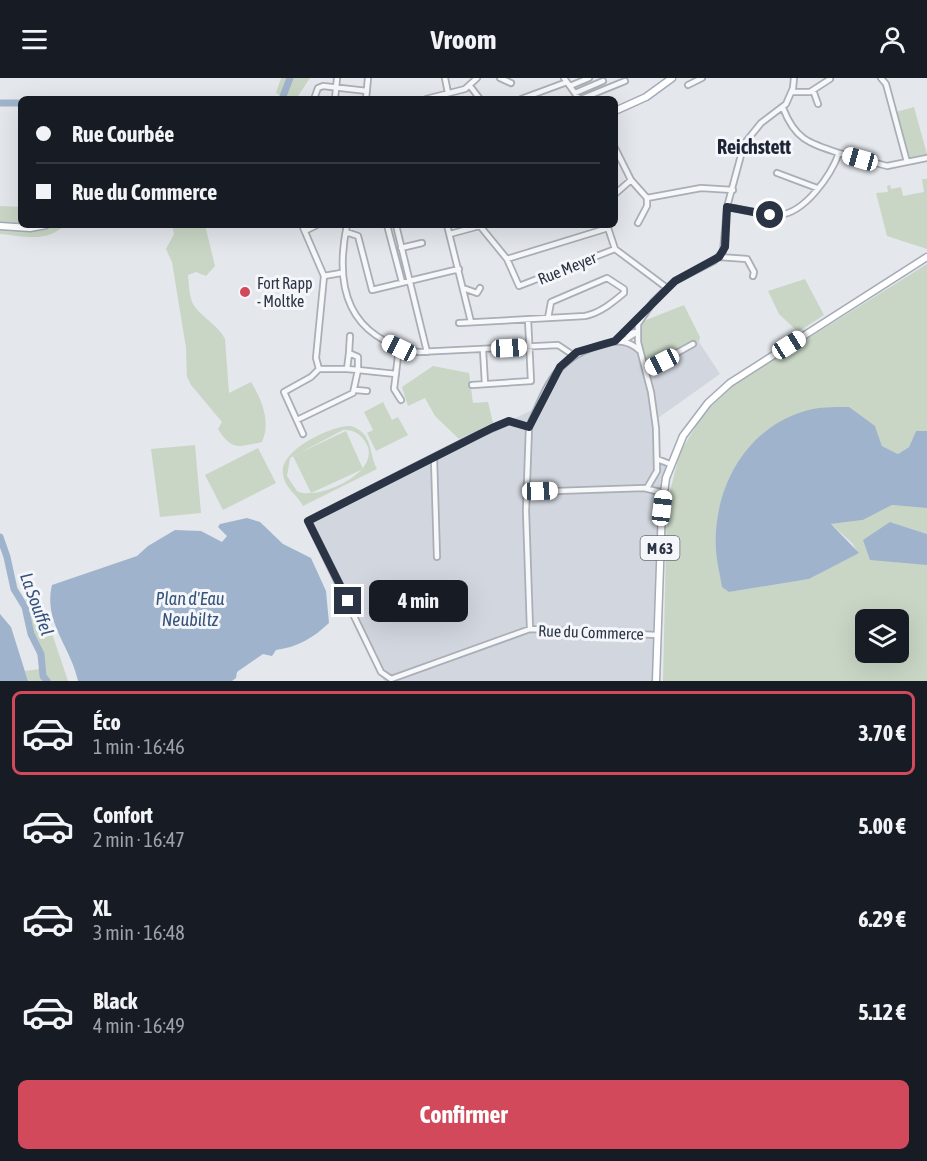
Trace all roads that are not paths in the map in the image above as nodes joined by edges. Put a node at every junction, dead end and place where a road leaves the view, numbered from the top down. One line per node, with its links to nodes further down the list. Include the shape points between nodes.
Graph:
1 (337, 78): 18 (street)
2 (368, 78): 20 (street)
3 (445, 78): 22 (street)
4 (477, 78): 17 (street)
5 (500, 78): 15 (street)
6 (589, 78): 14 (street)
7 (672, 78): 34 (main road, via 646,97)
8 (702, 78): 16 (street)
9 (794, 78): 21 (street)
10 (881, 78): 38 (street, via 886,84)
11 (830, 79): 19 (street)
12 (603, 81): 23 (street)
13 (625, 81): 31 (street)
14 (567, 82): 23 (street); 29 (street)
15 (511, 83)
16 (688, 85)
17 (470, 86): 22 (street); 28 (street)
18 (336, 88): 20 (street); 24 (street, via 318,88); 25 (street)
19 (813, 90): 21 (street); 32 (street)
20 (367, 91): 26 (street)
21 (792, 92): 33 (street)
22 (448, 93): 27 (street)
23 (574, 93): 30 (street)
24 (315, 96)
25 (335, 96)
26 (366, 96)
27 (437, 96)
28 (478, 96)
29 (529, 96)
30 (577, 96)
31 (588, 96)
32 (818, 104)
33 (783, 108): 35 (street, via 788,123 801,137); 42 (street, via 761,123 744,144)
34 (618, 110)
35 (839, 153): 38 (street, via 882,165); 41 (street, via 830,176)
36 (618, 156): 40 (street)
37 (927, 158): 38 (street)
38 (907, 162)
39 (777, 173): 41 (street)
40 (631, 180): 43 (street); 44 (street)
41 (817, 188): 45 (street, via 800,206 785,214)
42 (732, 190): 44 (street, via 700,188); 45 (street)
43 (618, 191)
44 (647, 198): 46 (street)
45 (727, 207): 65 (street, via 725,247)
46 (638, 223)
47 (0, 226): 48 (main road)
48 (18, 227)
49 (304, 228): 59 (street)
50 (311, 228): 59 (street)
51 (347, 228): 60 (street)
52 (388, 228): 73 (street)
53 (397, 228): 63 (street)
54 (448, 228): 61 (street)
55 (473, 228): 61 (street)
56 (483, 228): 67 (street)
57 (601, 228): 67 (street)
58 (608, 228): 64 (street)
59 (305, 231): 70 (street)
60 (346, 232): 69 (street); 73 (street, via 358,236 372,290)
61 (450, 234): 68 (street)
62 (422, 243): 63 (street)
63 (401, 248): 72 (street)
64 (615, 249): 67 (street, Rue Meyer, via 519,286); 76 (street)
65 (719, 257): 71 (street, via 747,259); 76 (street)
66 (927, 257): 110 (main road, M 63, via 730,383 697,416)
67 (507, 259)
68 (459, 269): 72 (street); 74 (street)
69 (342, 273): 70 (street); 89 (street, via 356,314 379,337)
70 (324, 276): 95 (street, via 316,358)
71 (753, 276)
72 (409, 281): 73 (street); 92 (street)
73 (402, 282)
74 (463, 288): 75 (street, via 477,293); 80 (street)
75 (480, 288)
76 (667, 288): 77 (street)
77 (642, 317): 82 (street); 83 (street)
78 (548, 318): 78 (street, via 596,313 624,293 624,289 607,278 550,302); 79 (street)
79 (528, 319): 80 (street); 88 (street)
80 (471, 322): 81 (street)
81 (459, 323)
82 (637, 332): 83 (street); 86 (street); 91 (street)
83 (623, 334): 85 (street)
84 (350, 336): 93 (street)
85 (615, 341): 86 (street); 94 (street)
86 (623, 342): 91 (street)
87 (693, 344): 98 (street)
88 (530, 347): 90 (street); 94 (street, via 560,345); 100 (street, via 531,381)
89 (399, 348): 92 (street); 99 (street)
90 (483, 350): 92 (street); 100 (street)
91 (640, 351): 98 (street)
92 (427, 352)
93 (349, 353): 96 (street); 97 (street, via 358,357)
94 (573, 355): 106 (street, via 560,367)
95 (319, 369): 96 (street); 105 (street, via 285,390)
96 (347, 369): 97 (street)
97 (358, 370): 99 (street); 102 (street)
98 (646, 370): 109 (street)
99 (396, 374): 104 (street, via 394,389)
100 (485, 384): 101 (street)
101 (472, 385)
102 (356, 390): 103 (street); 105 (street)
103 (367, 391)
104 (400, 400)
105 (297, 420): 107 (street)
106 (529, 427): 108 (street, via 509,421); 112 (street)
107 (303, 434)
108 (434, 458): 114 (street); 115 (street, Rue du Commerce, via 308,521 386,677 397,679)
109 (657, 459): 110 (street); 111 (street, via 657,471)
110 (670, 464): 113 (main road, M 63)
111 (647, 488): 112 (street); 113 (street)
112 (527, 492): 115 (street)
113 (664, 493): 116 (main road, M 63)
114 (437, 557)
115 (530, 629): 116 (street, Rue du Commerce)
116 (657, 634): 117 (main road, M 63)
117 (656, 681)

